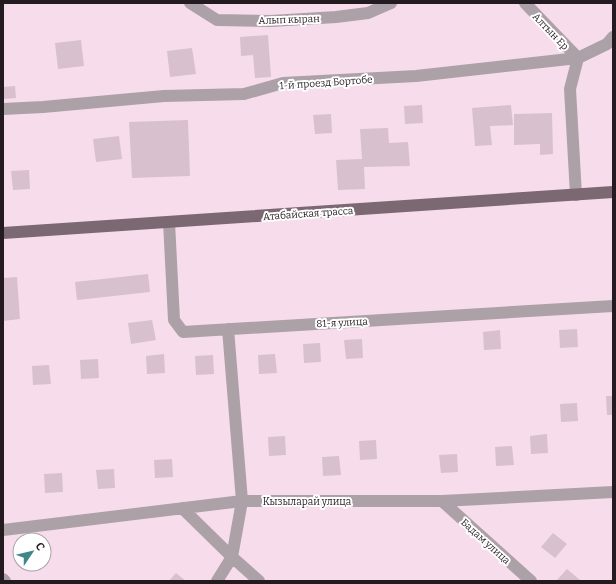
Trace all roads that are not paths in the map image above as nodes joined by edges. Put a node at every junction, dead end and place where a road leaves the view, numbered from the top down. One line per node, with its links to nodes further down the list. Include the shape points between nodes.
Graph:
1 (190, 3): 2 (street, Алып кыран, via 217,20 271,21 368,13)
2 (391, 3)
3 (525, 3): 5 (street, Алтын Ер)
4 (613, 37): 5 (street, 1-й проезд Бортобе, via 607,44)
5 (578, 58): 6 (street, 1-й проезд Бортобе, via 416,76 283,83 244,94 164,96); 8 (street, via 570,89)
6 (3, 109)
7 (613, 192): 8 (main road, Атабайская трасса)
8 (576, 195): 9 (main road, Атабайская трасса)
9 (169, 222): 10 (main road, Атабайская трасса); 12 (street, 81-я улица, via 174,320 183,332)
10 (3, 233)
11 (613, 306): 12 (street, 81-я улица)
12 (228, 329): 15 (street)
13 (613, 492): 14 (street, Кызыларай улица)
14 (442, 500): 15 (street, Кызыларай улица); 21 (street, Бадам улица)
15 (242, 501): 16 (street, Кызыларай улица); 18 (street)
16 (182, 508): 17 (street, Кызыларай улица); 18 (street)
17 (3, 530)
18 (232, 557): 19 (street); 20 (street)
19 (217, 581)
20 (259, 581)
21 (531, 581)

